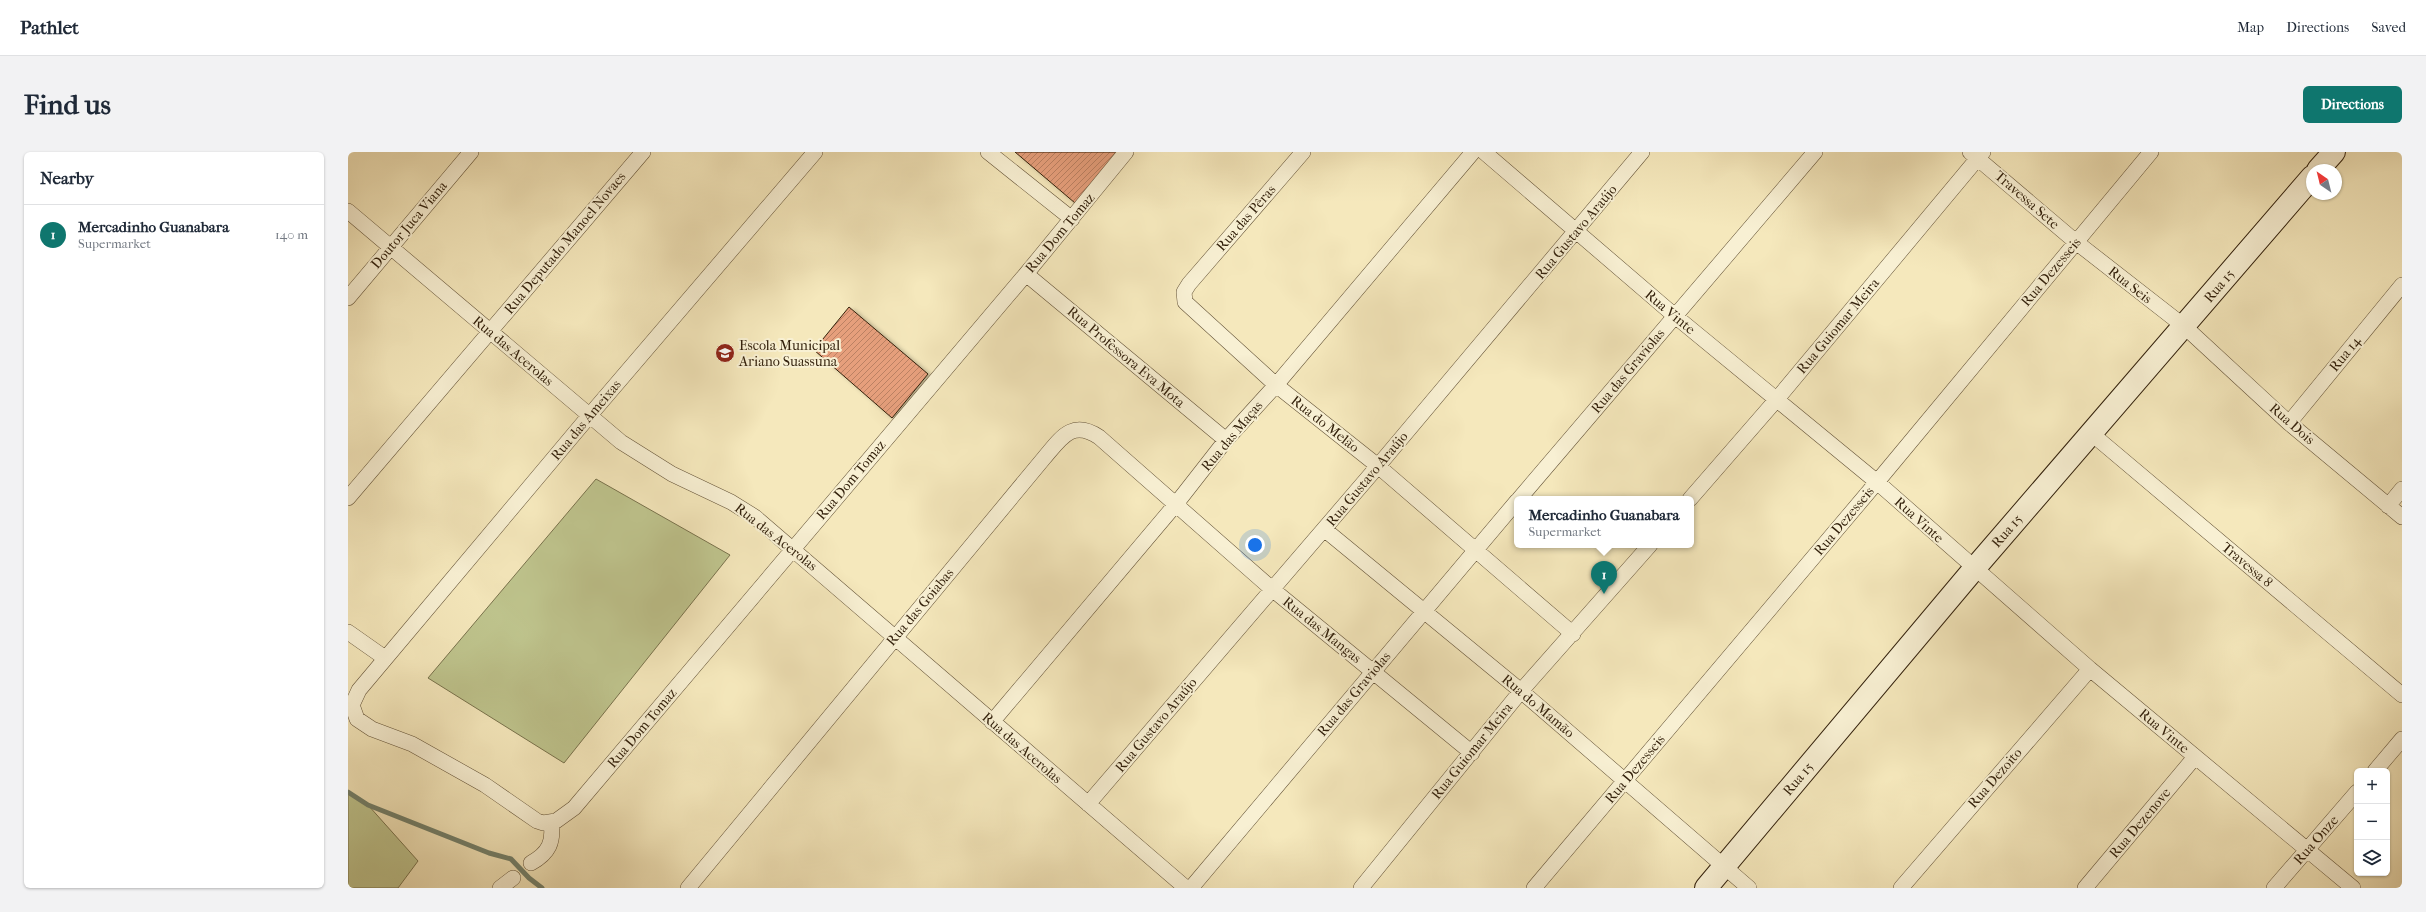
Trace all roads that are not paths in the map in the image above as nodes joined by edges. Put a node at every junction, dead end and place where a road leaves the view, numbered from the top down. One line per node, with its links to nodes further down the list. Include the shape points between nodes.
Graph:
1 (471, 152): 20 (street, Doutor Juca Viana)
2 (642, 152): 27 (street, Rua Deputado Manoel Novaes)
3 (815, 152): 30 (street, Rua das Ameixas)
4 (988, 152): 17 (street)
5 (1126, 152): 17 (street, Rua Dom Tomaz)
6 (1303, 152): 22 (street, Rua das Pêras)
7 (1473, 152): 28 (street, Rua das Maças)
8 (1484, 152): 18 (street, Rua Vinte)
9 (1642, 152): 18 (street, Rua Gustavo Araújo)
10 (1815, 152): 25 (street, Rua das Graviolas)
11 (2151, 152): 19 (street, Rua Dezesseis)
12 (2334, 152): 14 (main road)
13 (1977, 154): 19 (street, Travessa Sete); 29 (street, Rua Guiomar Meira)
14 (2323, 164)
15 (2306, 184): 26 (main road, Rua 15)
16 (348, 212): 20 (street, Rua das Acerolas)
17 (1072, 219): 21 (street, Rua Dom Tomaz)
18 (1576, 232): 25 (street, Rua Vinte); 34 (street, Rua Gustavo Araújo)
19 (2076, 242): 26 (street, Rua Seis); 35 (street, Rua Dezesseis)
20 (390, 248): 24 (street, Doutor Juca Viana); 27 (street, Rua das Acerolas)
21 (1026, 274): 33 (street, Rua Professora Eva Mota); 45 (street, Rua Dom Tomaz)
22 (1189, 284): 28 (street, Rua do Melão, via 1183,296 1187,305)
23 (2402, 285): 31 (street, Rua 14)
24 (348, 298)
25 (1675, 316): 29 (street, Rua Vinte); 37 (street, Rua das Graviolas)
26 (2185, 327): 31 (street, Rua Dois); 32 (main road, Rua 15)
27 (490, 331): 30 (street, Rua das Acerolas); 39 (street, Rua Deputado Manoel Novaes)
28 (1276, 386): 33 (street, Rua das Maças); 34 (street, Rua do Melão)
29 (1777, 399): 35 (street, Rua Vinte); 38 (street, Rua Guiomar Meira)
30 (590, 415): 45 (street, Rua das Acerolas, via 621,442 648,460 731,502 755,517); 54 (street, Rua das Ameixas)
31 (2289, 423): 42 (street, Rua Dois)
32 (2092, 434): 48 (main road, Rua 15); 58 (street, Travessa 8)
33 (1226, 440): 40 (street, Rua das Maças)
34 (1378, 466): 44 (street, Rua Gustavo Araújo); 47 (street, Rua do Melão)
35 (1876, 482): 48 (street, Rua Vinte); 64 (street, Rua Dezesseis)
36 (2402, 489): 42 (street)
37 (1522, 496)
38 (1693, 496)
39 (348, 498)
40 (1176, 504): 49 (street, Rua das Mangas); 53 (street, Rua das Goiabas, via 1099,437 1083,428 1070,431 1044,458); 59 (street, Rua das Maças)
41 (1514, 505): 47 (street, Rua das Graviolas)
42 (2388, 506): 43 (street, Rua Dois)
43 (2402, 517)
44 (1324, 529): 49 (street, Rua Gustavo Araújo); 50 (street, Rua do Mamão)
45 (793, 548): 53 (street, Rua das Acerolas); 67 (street, Rua Dom Tomaz, via 574,808)
46 (1647, 548): 52 (street, Rua Guiomar Meira)
47 (1476, 550): 50 (street, Rua das Graviolas); 52 (street, Rua do Melão)
48 (1974, 569): 55 (street, Rua Vinte); 70 (main road, Rua 15)
49 (1272, 589): 56 (street, Rua das Mangas); 66 (street, Rua Gustavo Araújo)
50 (1422, 612): 56 (street, Rua das Graviolas); 57 (street, Rua do Mamão)
51 (348, 632): 54 (street)
52 (1573, 634): 57 (street, Rua Guiomar Meira)
53 (894, 638): 59 (street, Rua das Acerolas); 73 (street, Rua das Goiabas)
54 (385, 658): 67 (street, Rua das Ameixas, via 359,690 352,705 355,716 362,723 412,744 485,785 537,821)
55 (2090, 669): 62 (street, Rua Vinte); 80 (street, Rua Dezoito)
56 (1372, 672): 61 (street, Rua das Mangas); 75 (street, Rua das Graviolas)
57 (1521, 691): 61 (street, Rua Guiomar Meira); 64 (street, Rua do Mamão)
58 (2402, 695)
59 (992, 722): 66 (street, Rua das Acerolas)
60 (2402, 739): 63 (street)
61 (1472, 753): 76 (street, Rua Guiomar Meira)
62 (2195, 757): 68 (street, Rua Vinte); 81 (street, Rua Dezenove)
63 (2377, 768)
64 (1625, 781): 70 (street, Rua do Mamão); 77 (street, Rua Dezesseis)
65 (2354, 795): 68 (street, Rua Onze)
66 (1088, 804): 74 (street, Rua das Acerolas)
67 (551, 822): 69 (street, via 551,845 542,856)
68 (2308, 849): 82 (street, Rua Onze); 83 (street, Rua Vinte)
69 (531, 863)
70 (1724, 867): 78 (main road, Rua 15); 79 (street, Rua do Mamão)
71 (513, 878): 72 (street)
72 (500, 888)
73 (688, 888)
74 (1186, 888)
75 (1191, 888)
76 (1361, 888)
77 (1534, 888)
78 (1706, 888)
79 (1749, 888)
80 (1901, 888)
81 (2085, 888)
82 (2274, 888)
83 (2353, 888)

